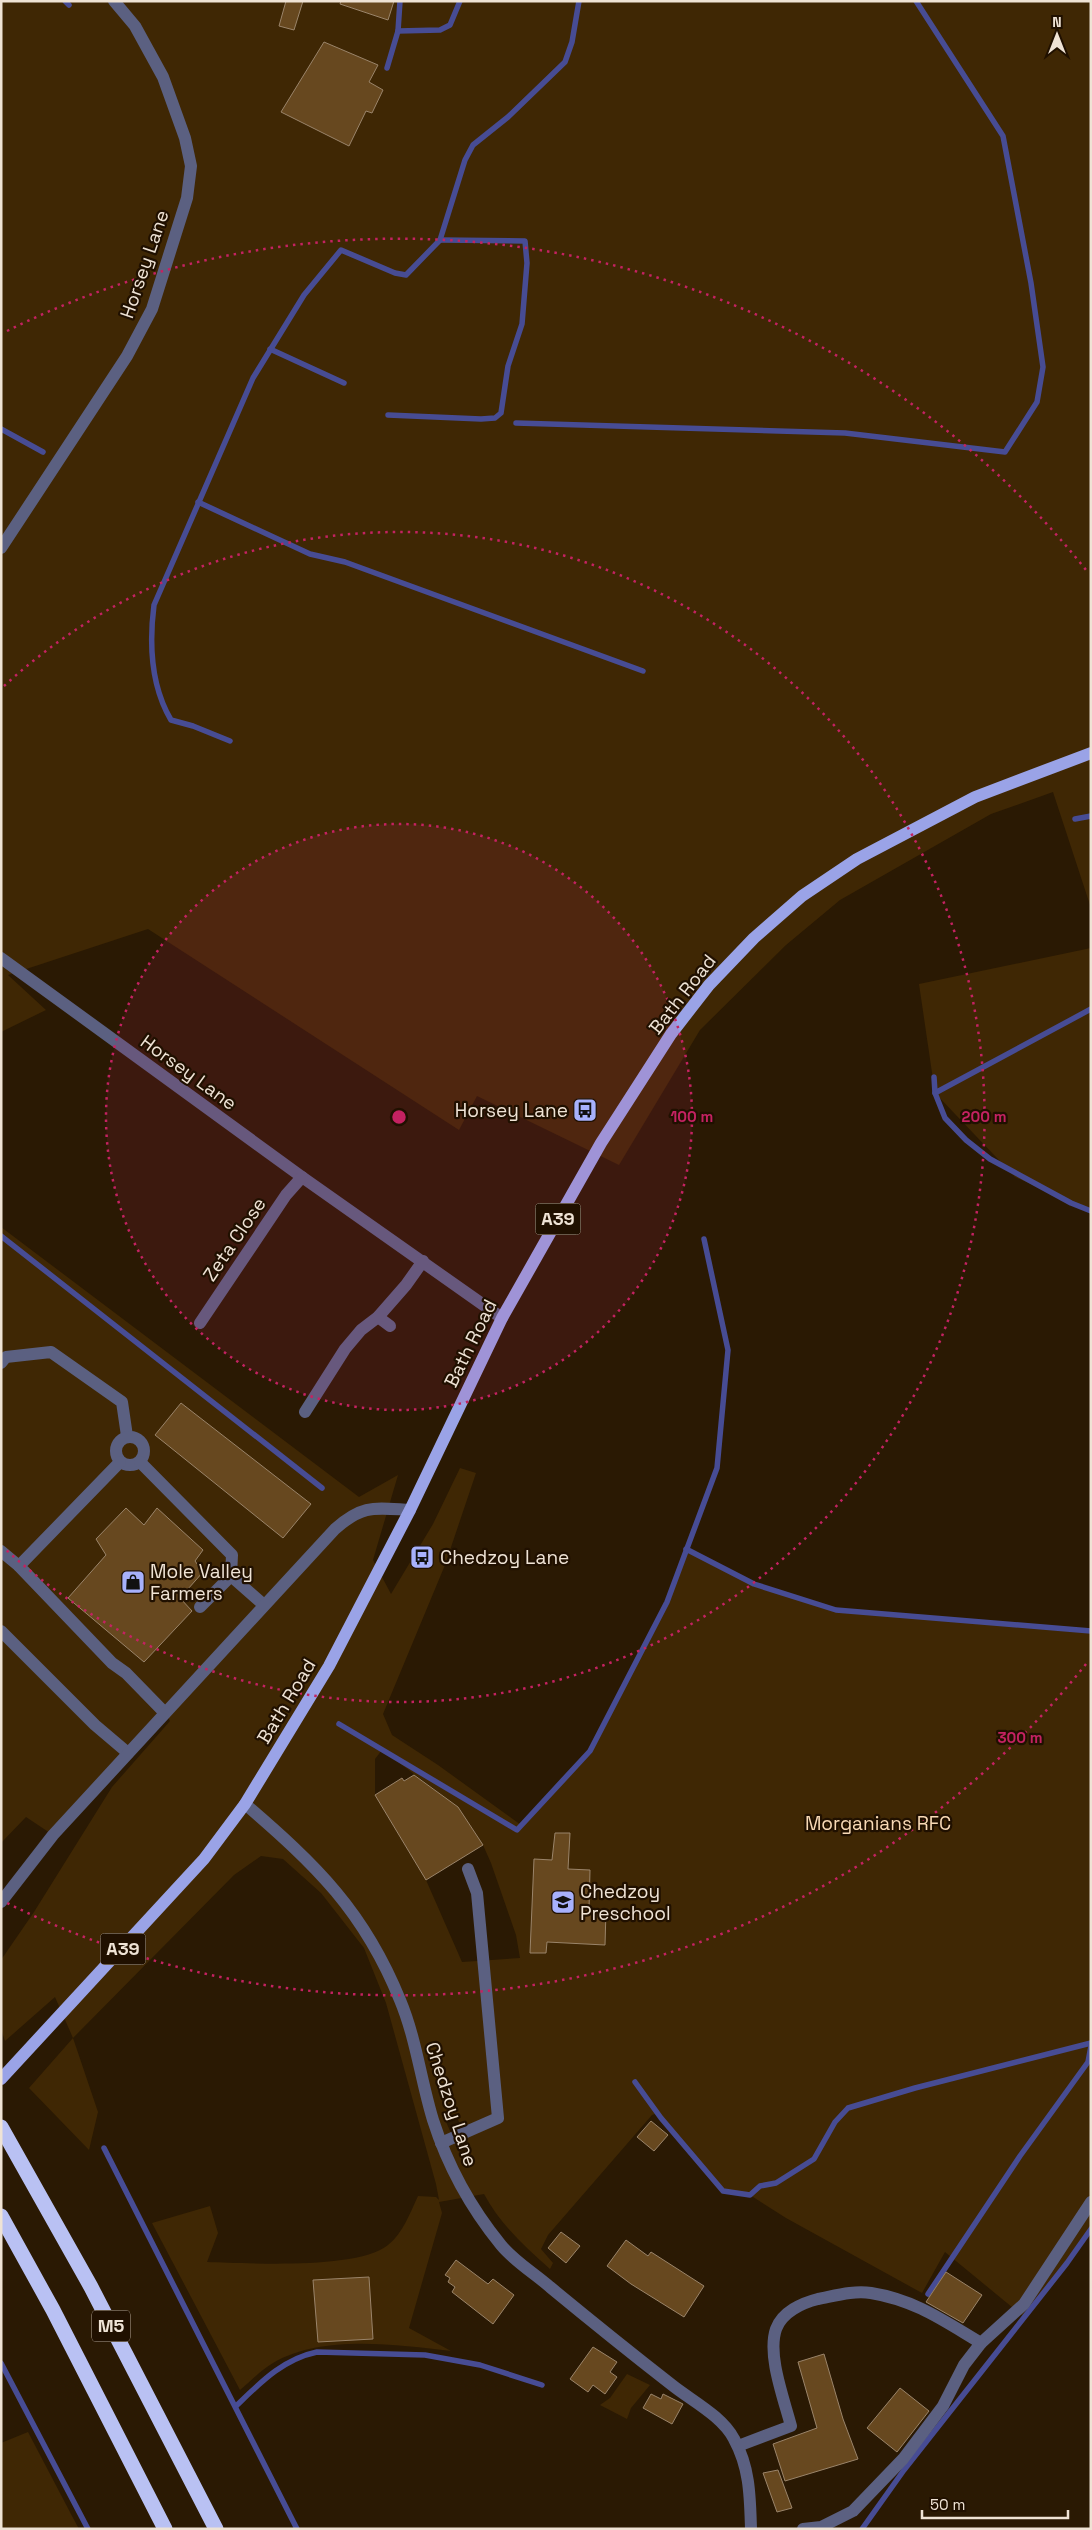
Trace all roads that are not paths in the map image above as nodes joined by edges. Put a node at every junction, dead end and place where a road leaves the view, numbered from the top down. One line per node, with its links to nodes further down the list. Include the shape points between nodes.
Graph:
1 (114, 1): 2 (street, Horsey Lane, via 135,26 163,77 185,138 191,166 187,198 152,309 127,356)
2 (1, 548)
3 (1091, 753): 8 (main road, Bath Road / A39, via 975,797 904,833 857,859 802,896 754,938 709,985 671,1034 601,1143)
4 (1, 958): 5 (street, Horsey Lane)
5 (302, 1177): 6 (street, Horsey Lane); 9 (street, Zeta Close, via 286,1195)
6 (423, 1261): 7 (street); 8 (street, Horsey Lane)
7 (378, 1317): 10 (street); 12 (street, via 361,1330 345,1349)
8 (502, 1318): 16 (main road, Bath Road / A39)
9 (200, 1323)
10 (390, 1326)
11 (1, 1363): 13 (street, via 6,1357 51,1352 122,1402)
12 (305, 1412)
13 (127, 1436): 14 (street, via 116,1447); 15 (street, via 141,1441 144,1455)
14 (120, 1462): 15 (street, via 126,1465); 18 (street)
15 (140, 1462): 19 (street, via 232,1555)
16 (410, 1510): 20 (street, via 371,1508 351,1514); 25 (main road, Bath Road / A39, via 329,1666)
17 (1, 1551): 18 (street)
18 (20, 1566): 23 (street, via 112,1663)
19 (230, 1576): 20 (street); 21 (street)
20 (264, 1605): 23 (street)
21 (200, 1607)
22 (1, 1631): 24 (street, via 95,1725)
23 (165, 1713): 24 (street)
24 (128, 1753): 27 (street, via 53,1836)
25 (245, 1804): 28 (main road, Bath Road / A39, via 204,1858); 30 (street, Chedzoy Lane, via 328,1880 353,1911 377,1950 401,2002)
26 (468, 1869): 30 (street, via 477,1893 498,2118)
27 (1, 1902)
28 (1, 2079)
29 (1, 2127): 36 (highway, M5, via 91,2287)
30 (441, 2143): 34 (street, Chedzoy Lane, via 460,2187 503,2247 603,2331 715,2417)
31 (1091, 2202): 33 (street, via 1024,2304)
32 (1, 2216): 35 (highway, M5, via 54,2310)
33 (981, 2343): 34 (street, via 921,2306 870,2292 811,2301 792,2309 776,2328 774,2354 791,2426); 38 (street, via 964,2365 943,2406 903,2459 853,2511 821,2527)
34 (738, 2446): 37 (street, Chedzoy Lane, via 750,2488)
35 (165, 2529)
36 (216, 2529)
37 (751, 2529)
38 (803, 2529)

